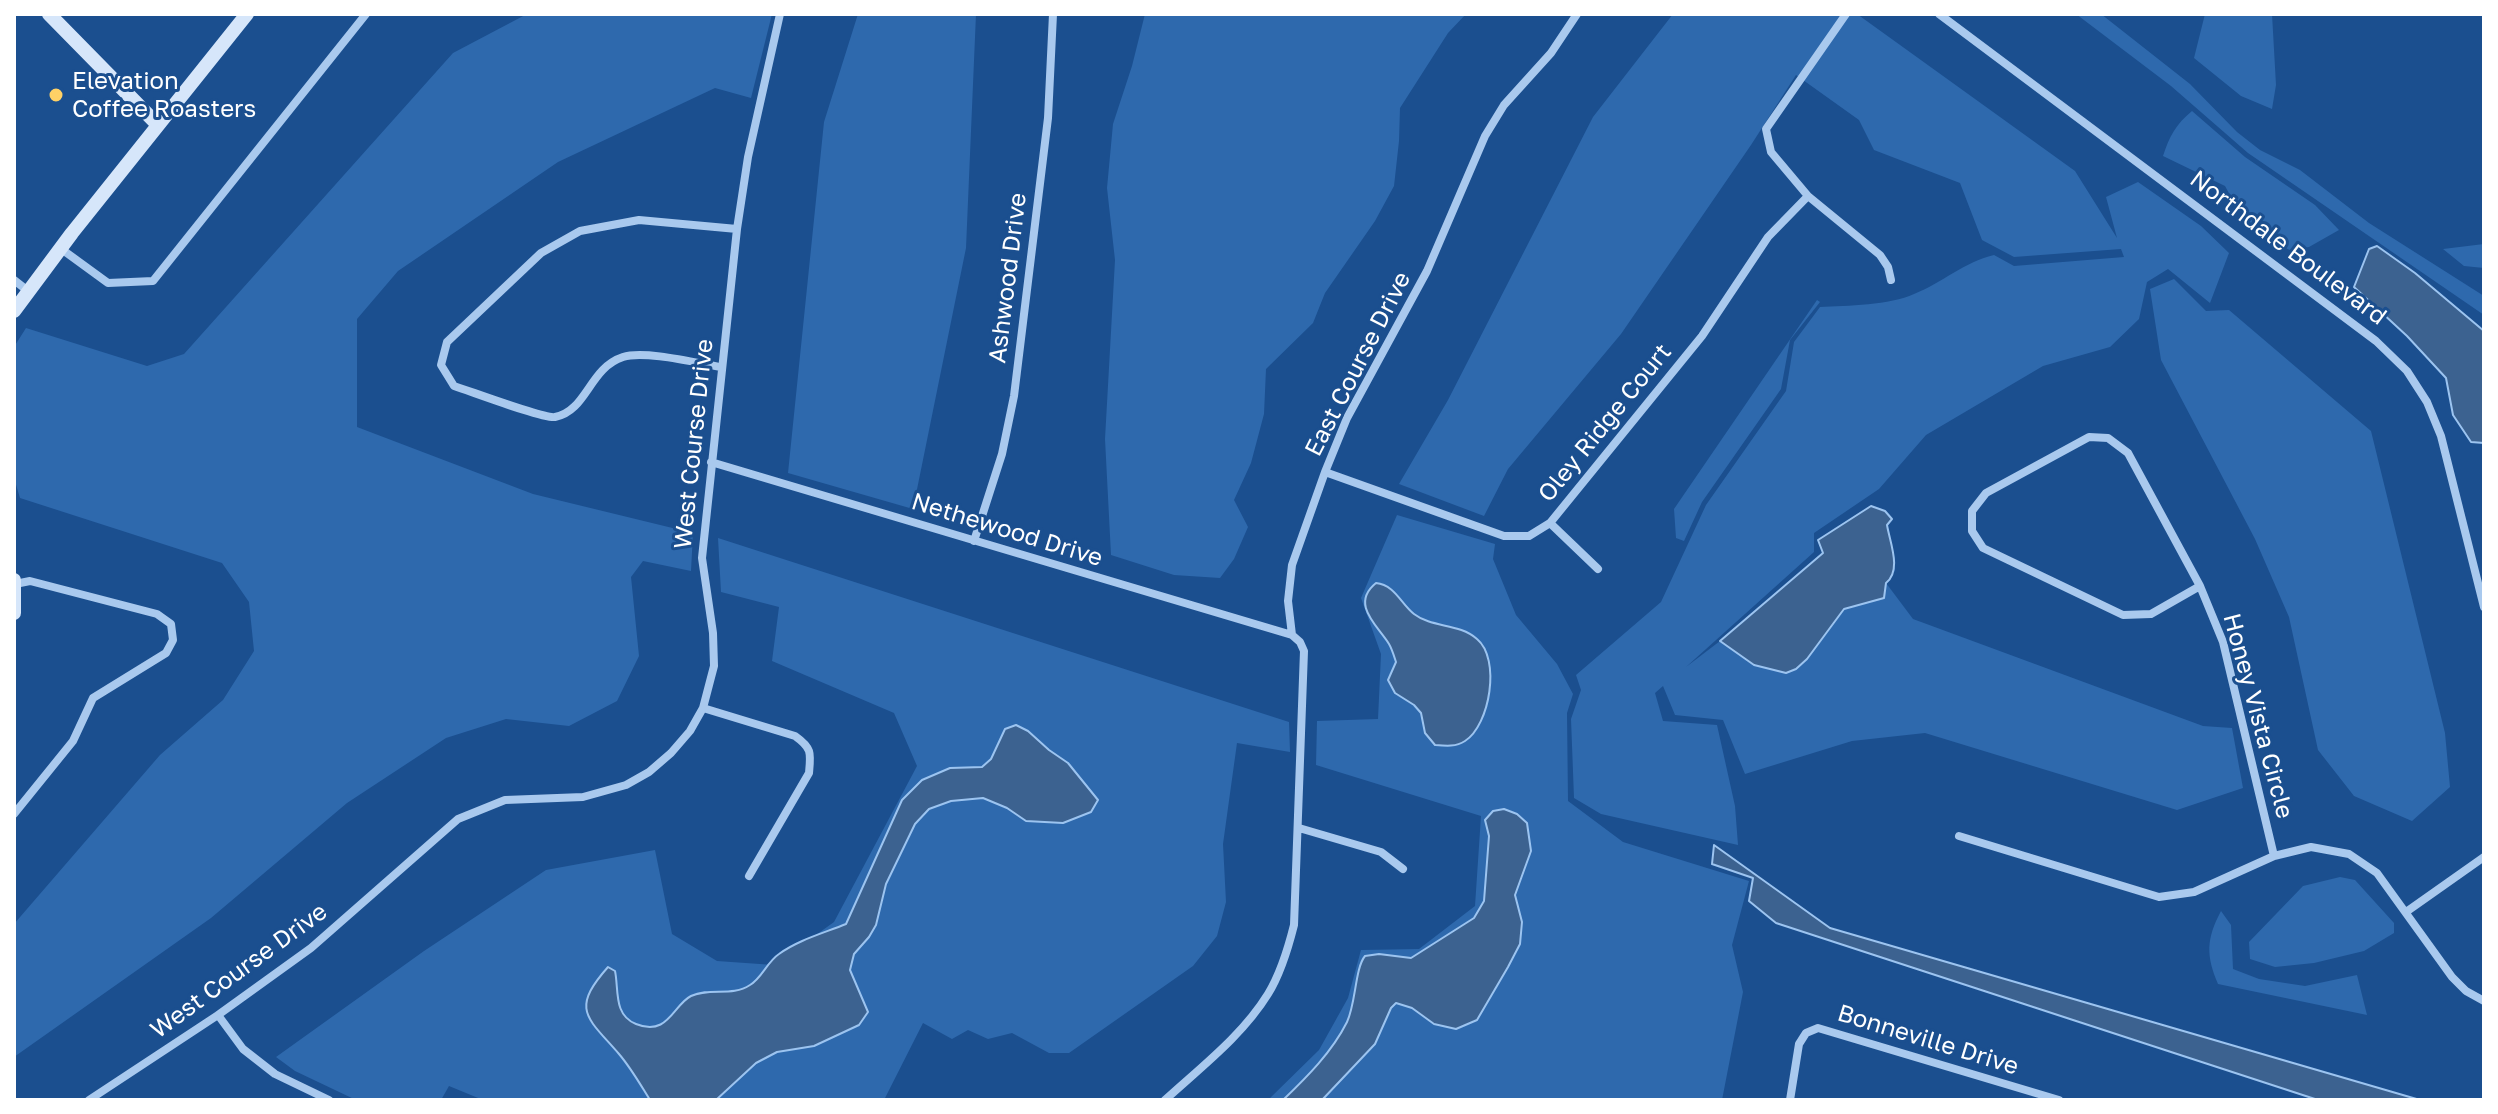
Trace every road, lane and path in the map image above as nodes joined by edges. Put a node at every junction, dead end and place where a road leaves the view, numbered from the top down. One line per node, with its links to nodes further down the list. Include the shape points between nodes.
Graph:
1 (49, 14): 9 (street)
2 (247, 14): 9 (street)
3 (366, 14): 12 (street, via 153,281 108,283)
4 (780, 14): 11 (street, West Course Drive)
5 (1053, 14): 21 (street, Ashwood Drive, via 1048,118 1014,396)
6 (1577, 14): 19 (street, East Course Drive, via 1485,136 1427,271 1347,418)
7 (1846, 14): 10 (street, via 1766,129 1771,152)
8 (1939, 14): 25 (street, Northdale Boulevard, via 2376,341 2407,371 2441,436)
9 (157, 124): 12 (street)
10 (1808, 196): 14 (street, via 1880,255); 20 (street, Oley Ridge Court, via 1768,237 1702,336)
11 (737, 229): 17 (street, West Course Drive); 17 (street, via 639,220 580,231 541,253 447,342 441,365 454,386 552,418 572,411 598,373 625,356)
12 (60, 248): 15 (street)
13 (14, 280): 15 (street)
14 (1891, 280)
15 (28, 291): 16 (street)
16 (14, 311)
17 (721, 367): 18 (street, West Course Drive)
18 (711, 462): 21 (street, Nethewood Drive); 28 (street, West Course Drive, via 702,558 714,666)
19 (1325, 472): 20 (street, Oley Ridge Court, via 1504,536 1529,536); 27 (street, East Course Drive, via 1292,565)
20 (1550, 523): 22 (street)
21 (974, 541): 27 (street, Nethewood Drive)
22 (1598, 569)
23 (14, 582): 26 (street); 29 (street, via 30,581 157,614 171,624 173,640 166,653 93,698 73,741)
24 (2200, 586): 24 (street, Honey Vista Circle, via 2151,614 2123,615 1983,548 1972,531 1972,511 1986,493 2089,437 2108,438 2128,453); 32 (street, Honey Vista Circle, via 2223,642)
25 (2484, 607)
26 (14, 613)
27 (1292, 635): 30 (street, East Course Drive, via 1304,651)
28 (703, 708): 35 (street, via 795,736 811,755 809,773); 38 (street, West Course Drive, via 671,753 626,785 583,797 505,800 458,819 311,948)
29 (14, 814)
30 (1299, 828): 34 (street, via 1381,852); 41 (street, East Course Drive, via 1294,925 1269,993 1244,1027)
31 (1959, 836): 32 (street, via 2159,897 2194,892)
32 (2274, 856): 36 (street, via 2311,847 2349,854 2377,873)
33 (2484, 857): 36 (street)
34 (1403, 869)
35 (749, 876)
36 (2406, 912): 37 (street, via 2452,977)
37 (2484, 1001)
38 (218, 1015): 39 (street, West Course Drive); 40 (street, via 243,1049 275,1074)
39 (89, 1100)
40 (329, 1100)
41 (1165, 1100)
42 (1790, 1100): 43 (street, Bonneville Drive, via 1799,1044 1818,1028)
43 (2059, 1100)

